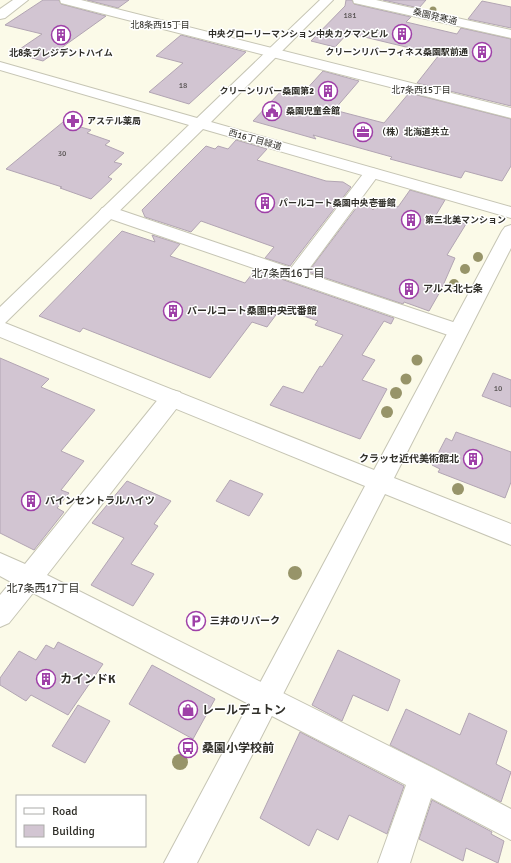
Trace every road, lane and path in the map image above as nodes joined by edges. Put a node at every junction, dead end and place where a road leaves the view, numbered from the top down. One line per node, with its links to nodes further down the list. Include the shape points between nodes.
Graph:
1 (22, 0): 5 (street)
2 (66, 0): 7 (street)
3 (327, 0): 7 (street)
4 (359, 0): 6 (street, 桑園発寒通)
5 (0, 15)
6 (511, 34)
7 (273, 52): 9 (street); 10 (street)
8 (0, 66): 10 (street, 西16丁目緑道)
9 (511, 113)
10 (200, 124): 11 (street, 西16丁目緑道); 12 (street)
11 (372, 173): 13 (street, 西16丁目緑道); 15 (street)
12 (108, 212): 15 (street); 16 (street)
13 (511, 213)
14 (511, 231): 18 (street)
15 (295, 275): 18 (street)
16 (0, 318)
17 (0, 329): 19 (street)
18 (458, 331): 20 (street)
19 (172, 398): 20 (street); 23 (street)
20 (379, 481): 21 (street); 25 (street)
21 (511, 535)
22 (0, 564): 23 (street)
23 (28, 578): 24 (street); 25 (street)
24 (0, 615)
25 (266, 698): 26 (street); 28 (street)
26 (424, 778): 27 (street); 29 (street)
27 (511, 825)
28 (180, 863)
29 (394, 863)

